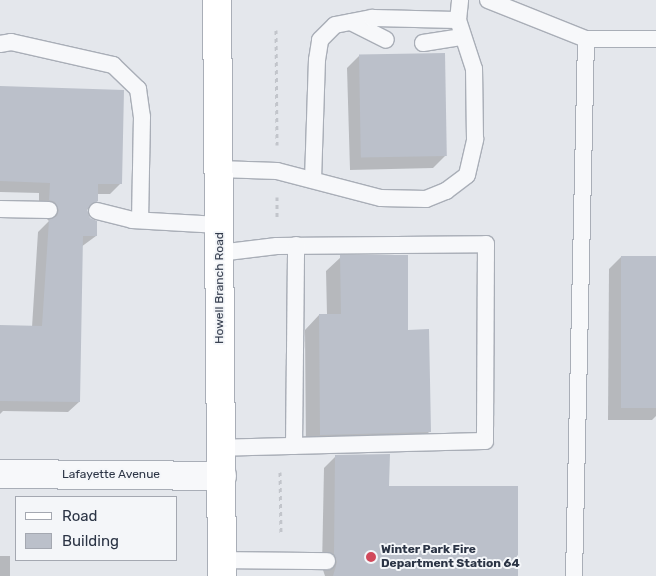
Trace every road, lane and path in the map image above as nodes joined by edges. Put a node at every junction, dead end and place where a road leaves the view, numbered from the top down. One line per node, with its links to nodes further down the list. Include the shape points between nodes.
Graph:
1 (217, 0): 12 (main road, Howell Branch Road)
2 (460, 0): 4 (lane)
3 (488, 0): 7 (lane)
4 (458, 20): 5 (lane, via 372,18); 6 (lane)
5 (351, 22): 9 (lane); 13 (lane, via 335,25 320,40 316,60)
6 (461, 37): 10 (lane); 13 (lane, via 474,69 475,139 467,175 446,191 426,199 370,196)
7 (586, 39): 8 (lane); 27 (lane)
8 (656, 39)
9 (386, 40)
10 (423, 43)
11 (0, 44): 17 (lane, via 11,42 113,66 138,89 142,118)
12 (219, 169): 13 (lane, via 277,171); 18 (main road, Howell Branch Road)
13 (313, 180)
14 (1, 209): 15 (lane)
15 (49, 210)
16 (97, 211): 17 (lane)
17 (140, 220): 18 (lane)
18 (219, 225): 20 (main road, Howell Branch Road)
19 (296, 245): 20 (lane); 21 (lane); 21 (lane, via 486,244 485,441)
20 (220, 254): 22 (main road, Howell Branch Road)
21 (294, 446): 22 (lane)
22 (221, 448): 24 (main road, Howell Branch Road)
23 (0, 474): 24 (street, Lafayette Avenue)
24 (222, 476): 26 (main road, Howell Branch Road)
25 (327, 561): 26 (lane)
26 (222, 568)
27 (574, 576)

